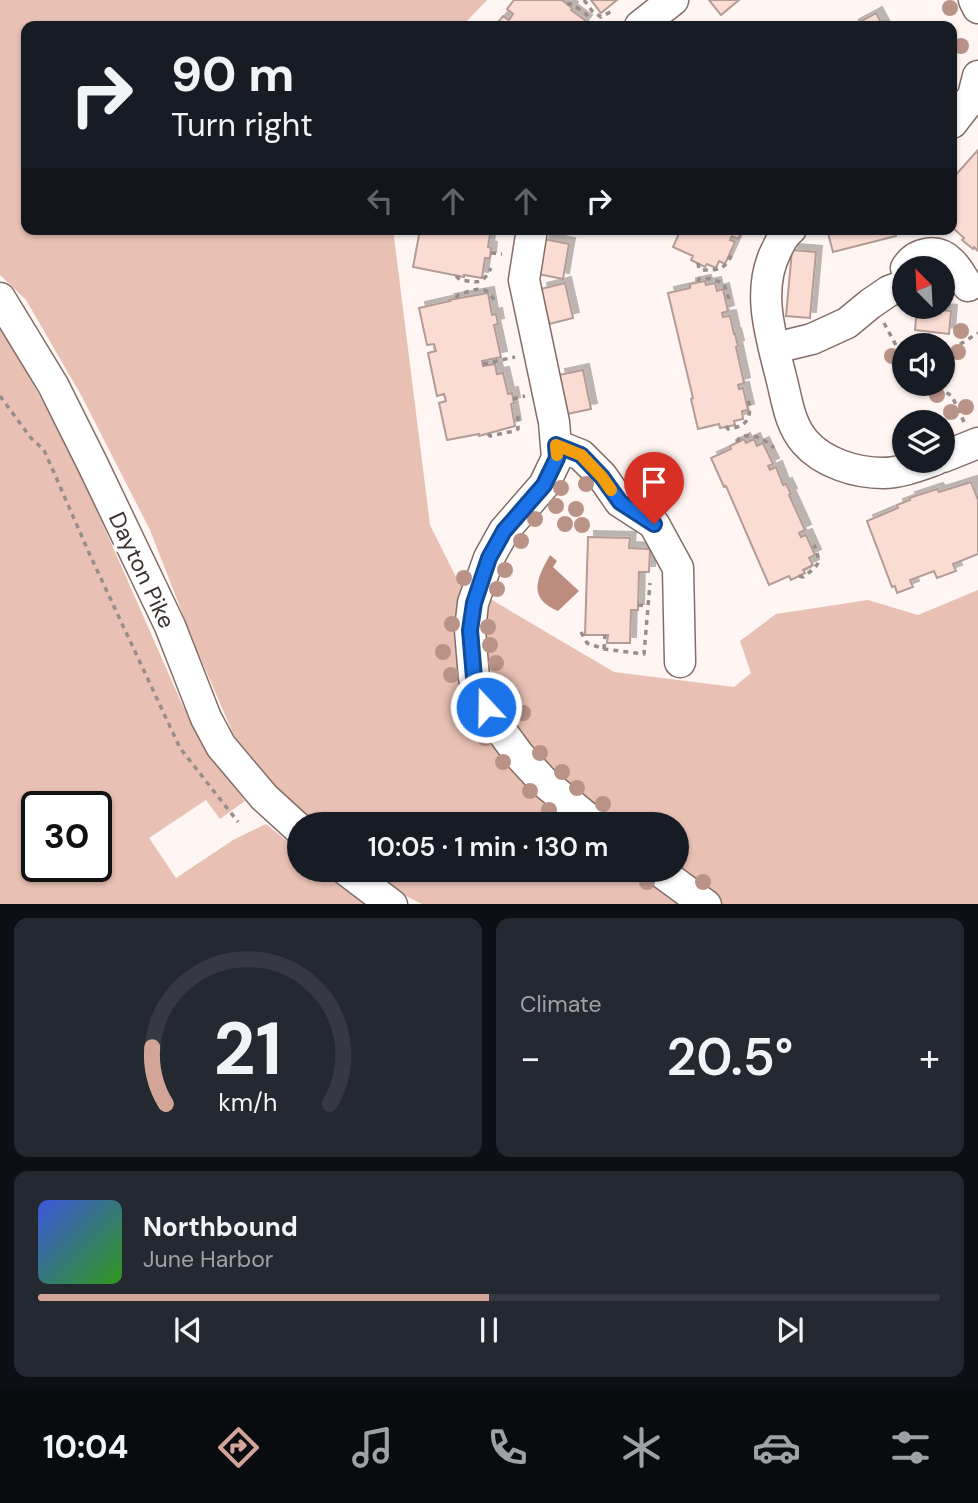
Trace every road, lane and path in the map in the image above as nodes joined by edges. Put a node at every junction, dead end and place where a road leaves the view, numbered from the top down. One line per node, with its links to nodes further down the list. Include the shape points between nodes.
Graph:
1 (584, 0): 6 (path, via 598,16)
2 (673, 0): 8 (street)
3 (974, 0): 5 (street)
4 (567, 4): 7 (path, via 586,13)
5 (978, 8)
6 (614, 10)
7 (588, 21)
8 (646, 21)
9 (978, 76): 10 (street, via 973,96)
10 (957, 117)
11 (531, 235): 40 (street, via 524,280)
12 (785, 235): 29 (street, via 768,271 766,292)
13 (732, 254): 16 (path, via 722,269 702,270)
14 (920, 256): 15 (street)
15 (941, 256)
16 (698, 263)
17 (491, 268): 18 (path, via 481,282)
18 (456, 276)
19 (698, 282): 23 (path, via 703,278 719,281)
20 (892, 290): 25 (street)
21 (0, 298): 54 (street, Dayton Pike, via 53,385 92,463 221,746)
22 (456, 298): 24 (path, via 483,289 489,290)
23 (729, 299)
24 (495, 303)
25 (870, 304): 27 (path); 29 (street, via 847,323)
26 (978, 333): 28 (path)
27 (892, 338)
28 (955, 347)
29 (775, 348): 43 (street, via 793,424 806,443 825,458 861,471)
30 (526, 355): 31 (path)
31 (483, 364)
32 (0, 396): 55 (path, via 44,450 180,748)
33 (951, 396): 39 (path)
34 (748, 398): 36 (path, via 750,416 737,428)
35 (518, 412): 37 (path, via 518,429)
36 (726, 426)
37 (488, 434)
38 (737, 442): 41 (path, via 745,435 764,439)
39 (976, 443): 42 (street)
40 (556, 445): 52 (street, via 581,455 620,502 654,524 678,568); 53 (street, via 557,458 544,485 504,531 489,558 470,630 474,678 486,707 519,755)
41 (774, 448)
42 (955, 452)
43 (892, 471)
44 (814, 545): 45 (path, via 819,562)
45 (799, 576)
46 (650, 583): 48 (path)
47 (638, 605): 48 (path)
48 (648, 606): 51 (path, via 644,654)
49 (581, 632): 51 (path, via 587,643)
50 (605, 635): 51 (path)
51 (604, 649)
52 (680, 662)
53 (580, 812)
54 (287, 818)
55 (238, 822)
56 (362, 882): 58 (street)
57 (674, 882): 59 (street)
58 (391, 904)
59 (705, 904)

